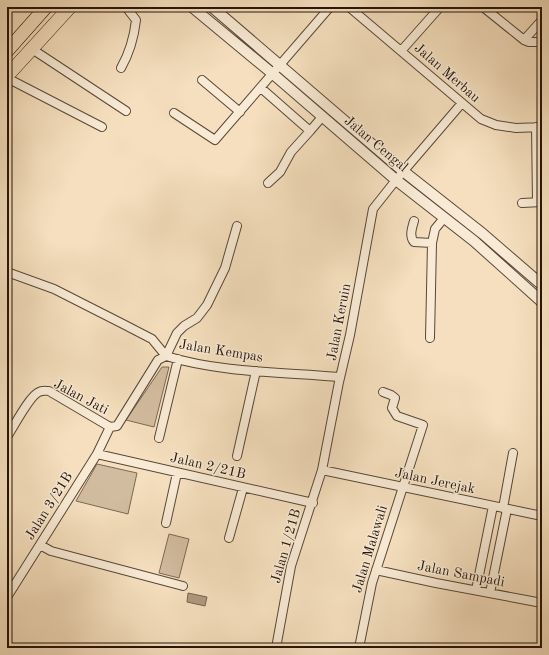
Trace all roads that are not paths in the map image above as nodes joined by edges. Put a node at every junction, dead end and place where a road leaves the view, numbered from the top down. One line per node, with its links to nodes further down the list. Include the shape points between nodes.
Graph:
1 (46, 7): 14 (main road)
2 (70, 7): 13 (main road)
3 (126, 7): 17 (street, via 136,20 129,54)
4 (192, 7): 18 (street, Jalan Cengal)
5 (212, 7): 16 (street, Jalan Cengal)
6 (330, 7): 16 (street)
7 (349, 7): 15 (street, Jalan Merbau)
8 (440, 7): 15 (street)
9 (483, 7): 11 (street)
10 (542, 20): 11 (street)
11 (524, 40): 12 (street)
12 (542, 42)
13 (32, 49): 19 (main road); 23 (street)
14 (7, 51)
15 (401, 51): 22 (street, Jalan Merbau)
16 (280, 65): 18 (street); 30 (street, Jalan Cengal)
17 (121, 68)
18 (273, 74): 21 (street); 26 (street, Jalan Cengal)
19 (7, 77): 27 (street)
20 (202, 80): 24 (street)
21 (261, 88): 24 (street); 29 (street)
22 (462, 103): 28 (street, Jalan Merbau, via 481,119 496,125 516,128); 30 (street, Jalan Keruin)
23 (126, 112)
24 (240, 112): 25 (street, via 215,140)
25 (174, 113)
26 (322, 117): 29 (street); 31 (street, Jalan Cengal)
27 (102, 127)
28 (539, 127): 34 (street)
29 (310, 131): 32 (street, via 291,152 280,172)
30 (403, 171): 31 (street, Jalan Keruin); 40 (street, Jalan Cengal, via 483,234)
31 (396, 180): 35 (street, Jalan Cengal); 46 (street, Jalan Keruin, via 373,209)
32 (268, 183)
33 (522, 202): 34 (street)
34 (540, 202)
35 (444, 218): 38 (street, via 435,229); 41 (street, Jalan Cengal, via 474,241)
36 (414, 221): 38 (street, via 411,230 412,240)
37 (237, 226): 43 (street, via 224,268 207,305 197,318 178,333)
38 (432, 243): 42 (street)
39 (7, 272): 43 (street, via 54,289 123,324 152,340)
40 (542, 285)
41 (542, 302)
42 (430, 338)
43 (166, 356): 44 (street, Jalan Kempas); 50 (street, Jalan Kempas, via 158,360 116,426)
44 (178, 359): 45 (street, Jalan Kempas); 52 (street)
45 (256, 370): 46 (street, Jalan Kempas); 55 (street)
46 (340, 377): 57 (street, Jalan Keruin)
47 (384, 392): 59 (street, Jalan Malawali, via 395,398 392,408 397,416 423,425)
48 (7, 421): 49 (street)
49 (15, 425): 50 (street, Jalan Jati, via 32,398 40,391 49,391); 51 (street)
50 (110, 427): 54 (street, Jalan 3/21B)
51 (7, 437)
52 (159, 438)
53 (513, 453): 62 (street)
54 (97, 454): 56 (street, Jalan 2/21B); 66 (street, Jalan 3/21B)
55 (237, 456)
56 (177, 473): 58 (street, Jalan 2/21B); 64 (street)
57 (322, 473): 59 (street, Jalan Jerejak); 60 (street, Jalan 1/21B)
58 (243, 488): 60 (street, Jalan 2/21B); 65 (street)
59 (403, 488): 61 (street, Jalan Jerejak); 67 (street, Jalan Malawali)
60 (313, 502): 73 (street, Jalan 1/21B, via 291,566)
61 (493, 506): 62 (street, Jalan Jerejak); 69 (street)
62 (505, 508): 63 (street, Jalan Jerejak); 70 (street)
63 (542, 516)
64 (166, 523)
65 (229, 538)
66 (40, 545): 68 (street, via 51,551); 71 (street, Jalan 3/21B)
67 (376, 570): 69 (street, Jalan Sampadi); 74 (street, Jalan Malawali)
68 (183, 586)
69 (476, 590): 70 (street, Jalan Sampadi)
70 (490, 593): 72 (street, Jalan Sampadi)
71 (7, 598)
72 (542, 603)
73 (276, 648)
74 (359, 648)

